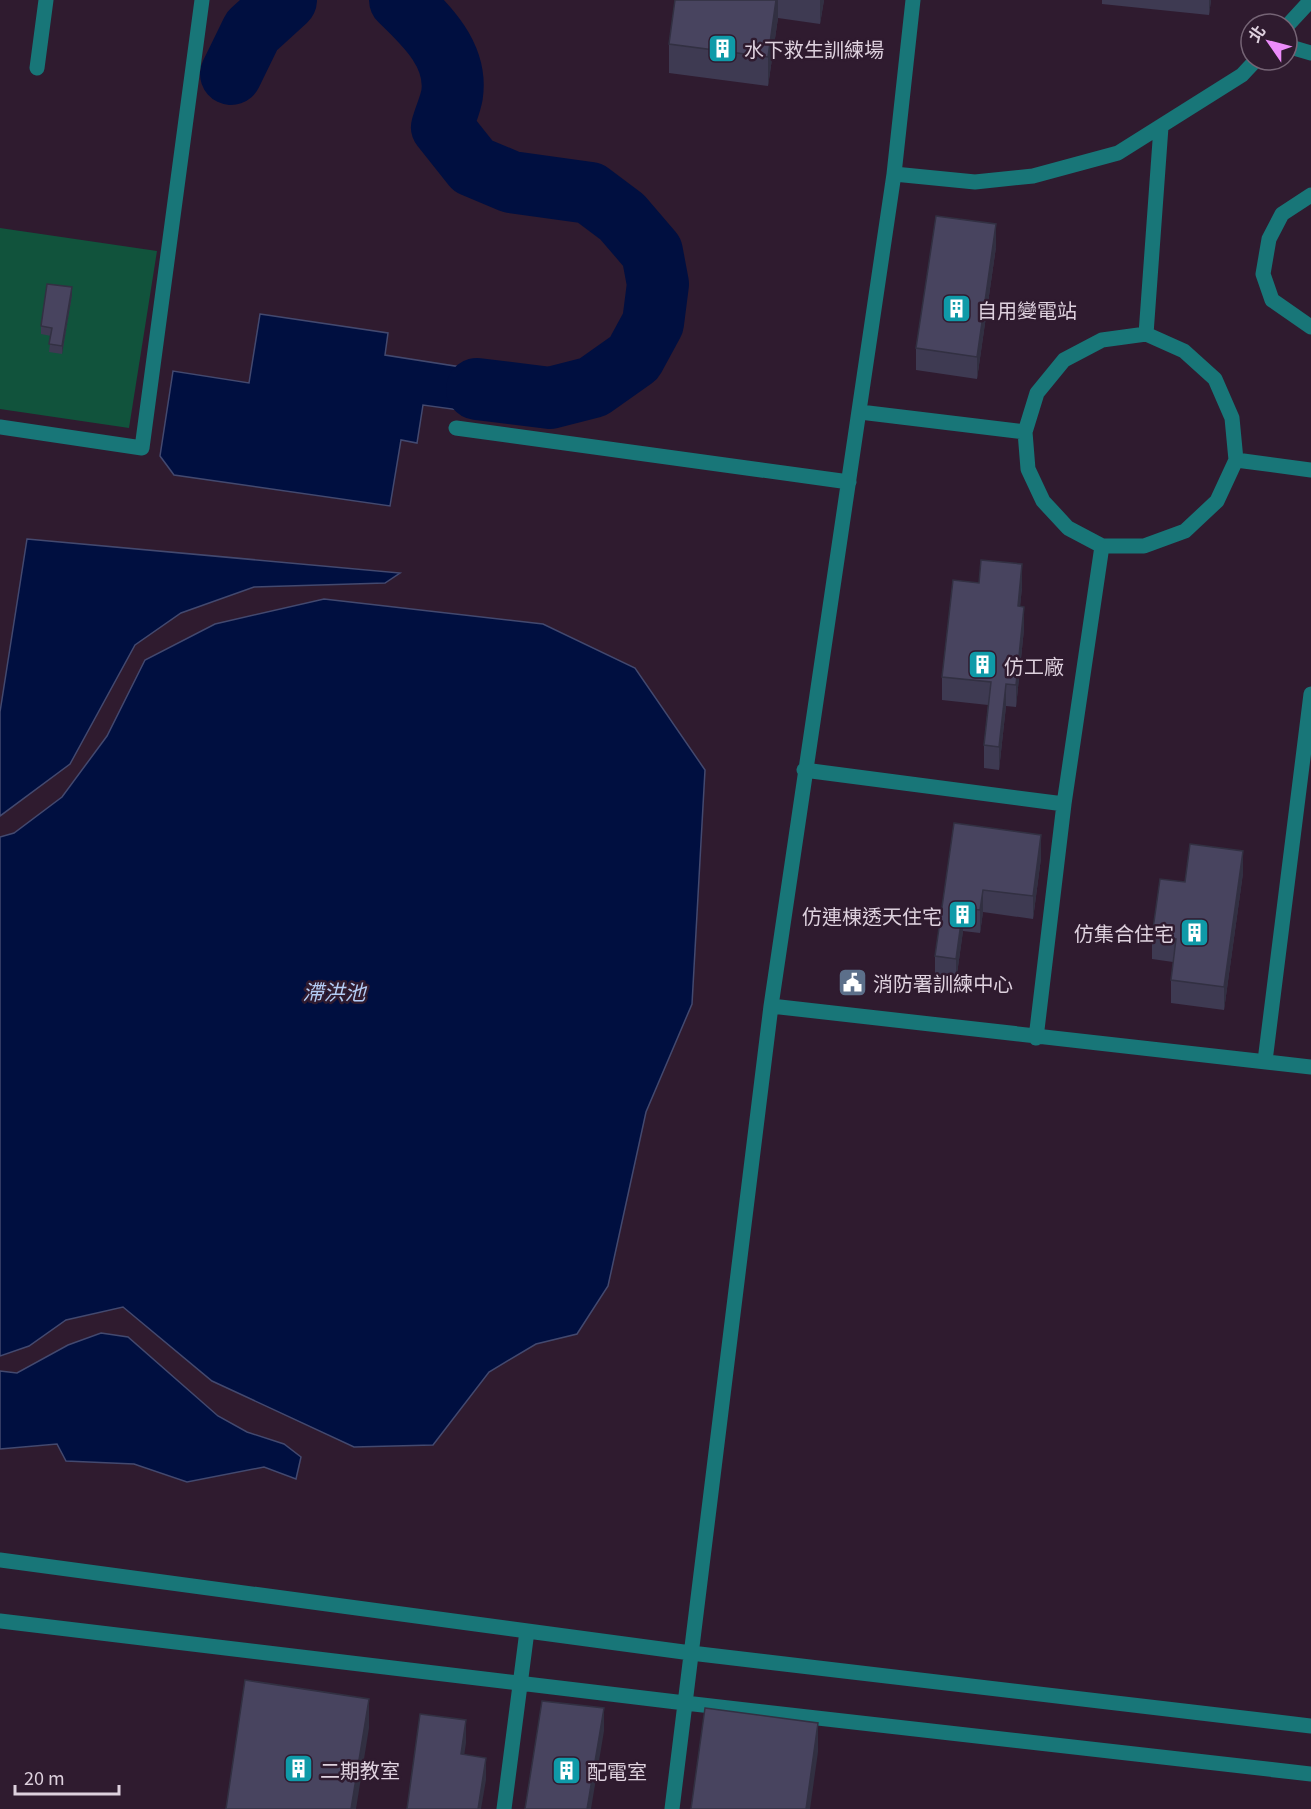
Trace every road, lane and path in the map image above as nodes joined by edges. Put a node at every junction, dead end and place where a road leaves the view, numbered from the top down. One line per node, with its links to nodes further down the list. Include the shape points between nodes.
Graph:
1 (46, 0): 6 (street)
2 (202, 0): 14 (street, via 142,448)
3 (913, 0): 9 (street)
4 (1311, 0): 5 (street)
5 (1299, 13)
6 (37, 68)
7 (1245, 72): 8 (street)
8 (1161, 127): 9 (street, via 1118,153 1033,176 975,182); 12 (street)
9 (894, 174): 13 (street)
10 (1311, 195): 11 (street, via 1282,214 1269,239 1263,273 1272,300)
11 (1311, 327)
12 (1146, 334): 16 (street, via 1102,340 1064,360 1037,393); 17 (street, via 1184,351 1215,380 1232,418)
13 (860, 412): 16 (street); 19 (street)
14 (0, 427)
15 (456, 428): 19 (street)
16 (1025, 432): 20 (street, via 1028,469 1043,501 1068,528)
17 (1236, 460): 18 (street); 20 (street, via 1217,501 1185,531 1144,546)
18 (1311, 470)
19 (849, 482): 22 (street)
20 (1102, 546): 23 (street)
21 (1311, 694): 26 (street)
22 (804, 770): 23 (street); 24 (street)
23 (1064, 804): 25 (street)
24 (771, 1006): 25 (street); 31 (street)
25 (1036, 1038): 26 (street)
26 (1264, 1061): 27 (street)
27 (1311, 1067)
28 (0, 1560): 30 (street)
29 (0, 1621): 32 (street)
30 (527, 1631): 31 (street); 32 (street)
31 (691, 1653): 33 (street); 34 (street)
32 (521, 1683): 33 (street); 36 (street)
33 (685, 1703): 35 (street); 37 (street)
34 (1311, 1726)
35 (1311, 1774)
36 (504, 1809)
37 (672, 1809)

